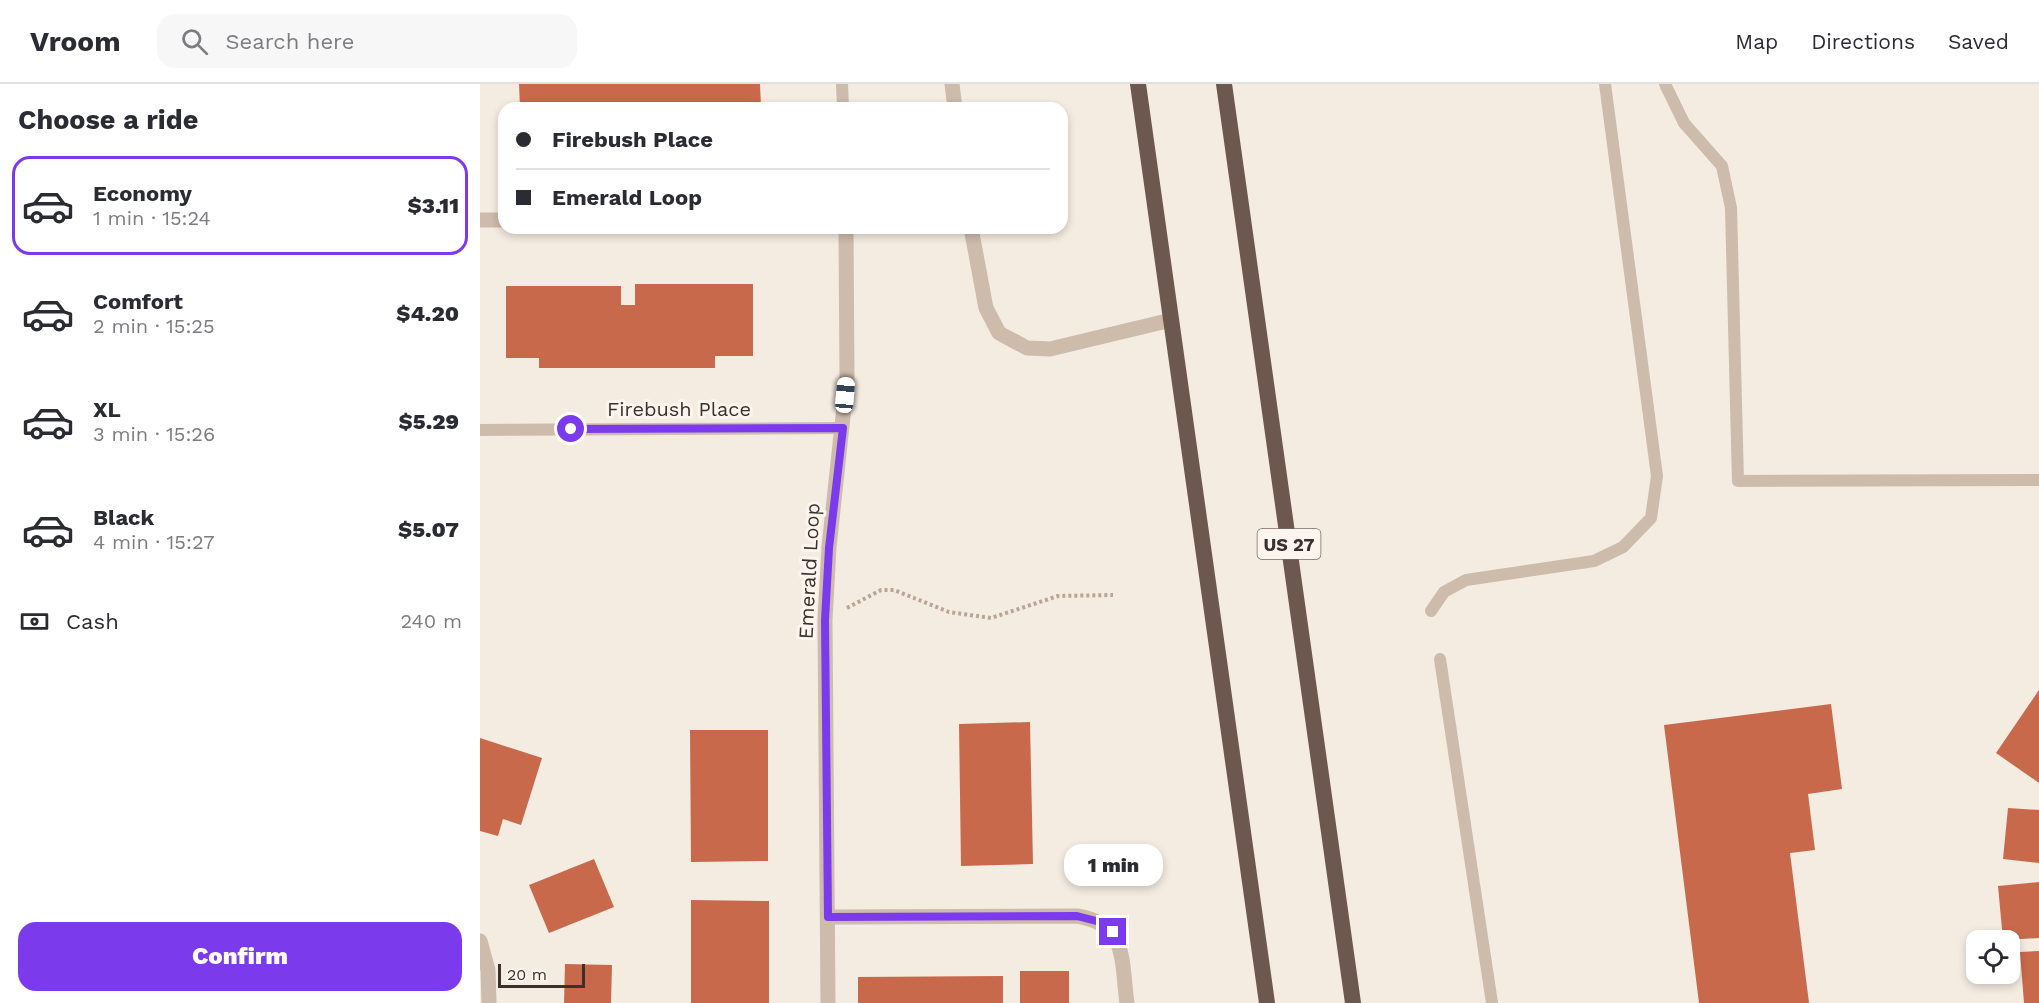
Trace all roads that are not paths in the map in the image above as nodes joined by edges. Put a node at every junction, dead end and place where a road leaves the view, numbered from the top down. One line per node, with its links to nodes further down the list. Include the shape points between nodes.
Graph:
1 (842, 84): 7 (lane)
2 (952, 84): 8 (street)
3 (1138, 84): 13 (highway)
4 (1224, 84): 25 (highway, US 27)
5 (1605, 84): 17 (lane, via 1658,476 1651,518 1623,548 1594,561 1466,580 1444,592)
6 (1665, 84): 16 (lane, via 1684,123 1722,166 1731,208 1738,481)
7 (843, 102)
8 (954, 102)
9 (480, 220): 10 (street)
10 (498, 220)
11 (846, 234): 14 (street, Emerald Loop, via 847,379)
12 (972, 234): 13 (street, via 986,308 999,333 1028,348 1050,349)
13 (1171, 320): 24 (highway)
14 (843, 428): 15 (lane, Firebush Place); 19 (street, Emerald Loop, via 825,620)
15 (480, 430)
16 (2039, 480)
17 (1431, 611)
18 (1440, 658): 26 (lane)
19 (828, 917): 22 (street, Emerald Loop); 23 (street, via 1092,918 1104,923 1119,944)
20 (480, 941): 21 (street, via 488,970)
21 (489, 1003)
22 (828, 1003)
23 (1127, 1003)
24 (1267, 1003)
25 (1353, 1003)
26 (1492, 1003)

